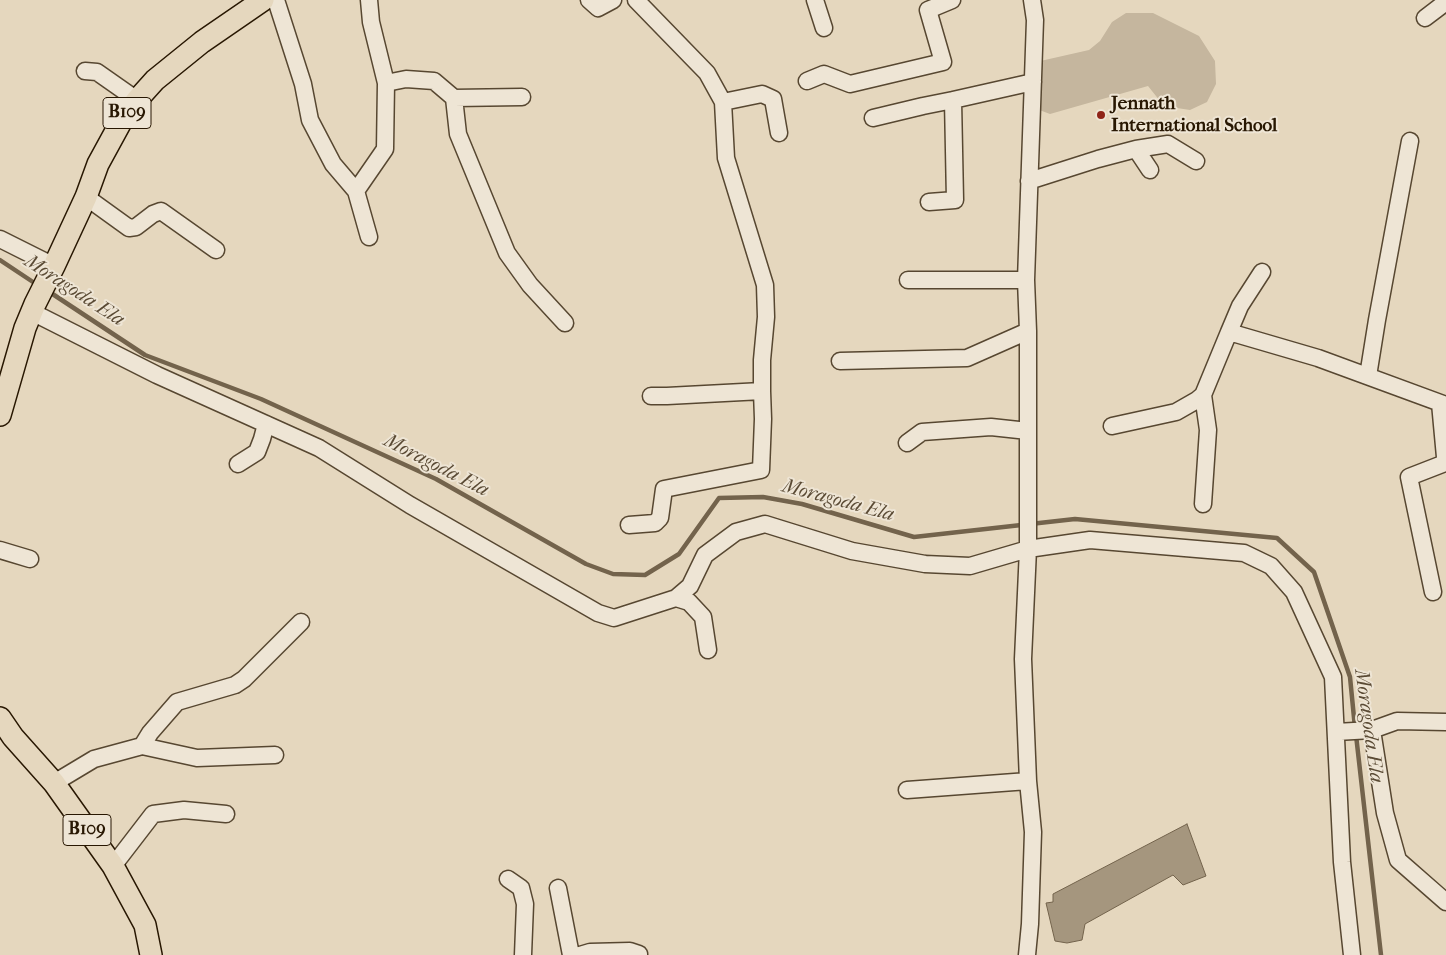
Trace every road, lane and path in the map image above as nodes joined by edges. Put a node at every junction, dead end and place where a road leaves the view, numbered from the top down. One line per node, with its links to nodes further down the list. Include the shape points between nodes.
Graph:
1 (263, 0): 19 (main road, B109, via 202,42 155,80)
2 (276, 0): 29 (street, via 303,84 310,120 333,164)
3 (368, 0): 16 (street)
4 (589, 0): 5 (street, via 598,8)
5 (613, 0)
6 (636, 0): 21 (street, via 707,73)
7 (815, 0): 12 (street)
8 (952, 0): 14 (street, via 928,10 943,62 850,84 824,74)
9 (1032, 0): 15 (street, via 1035,20)
10 (1446, 2): 11 (street)
11 (1425, 18)
12 (824, 28)
13 (85, 71): 19 (street, via 97,72)
14 (807, 81)
15 (1032, 82): 20 (street); 28 (street)
16 (386, 83): 18 (street, via 406,79 434,81); 29 (street, via 385,149)
17 (522, 97): 18 (street)
18 (454, 98): 40 (street, via 458,134 507,253 530,285)
19 (137, 100): 30 (main road, B109, via 98,164)
20 (953, 100): 22 (street); 31 (street, via 955,200)
21 (723, 102): 23 (street, via 762,94 773,99); 45 (street, via 726,158 765,285)
22 (873, 118)
23 (779, 133)
24 (1410, 141): 44 (street)
25 (1136, 149): 26 (street, via 1168,144); 27 (street); 28 (street)
26 (1196, 161)
27 (1150, 170)
28 (1029, 180): 38 (street)
29 (356, 191): 32 (street)
30 (86, 197): 34 (street, via 129,228 161,211); 35 (main road, B109)
31 (929, 202)
32 (369, 237)
33 (0, 239): 35 (street)
34 (216, 250)
35 (52, 270): 39 (main road, B109)
36 (1262, 272): 42 (street, via 1240,306)
37 (908, 280): 38 (street)
38 (1026, 280): 41 (street)
39 (33, 308): 49 (main road, B109); 50 (street, via 156,375)
40 (565, 323)
41 (1028, 331): 43 (street, via 967,358); 52 (street)
42 (1229, 332): 44 (street); 46 (street)
43 (840, 361)
44 (1368, 376): 48 (street)
45 (762, 391): 47 (street); 56 (street, via 761,470 664,489 660,518 655,523)
46 (1203, 395): 51 (street, via 1176,412); 55 (street, via 1208,430)
47 (651, 396)
48 (1443, 404): 60 (street, via 1444,463 1409,477)
49 (0, 415)
50 (266, 424): 54 (street, via 256,452); 61 (street, via 319,448 410,505 598,613 614,618)
51 (1112, 426)
52 (1028, 431): 53 (street, via 991,427 922,432); 57 (street)
53 (907, 443)
54 (238, 464)
55 (1203, 504)
56 (628, 525)
57 (1028, 549): 61 (street, via 970,566 925,564 852,551 765,524 736,532 705,555 690,586); 67 (street, via 1090,540 1244,552 1271,566 1294,592 1333,677); 70 (street, via 1023,659)
58 (0, 550): 59 (street)
59 (30, 559)
60 (1433, 592)
61 (676, 598): 63 (street, via 689,602 703,616)
62 (301, 622): 68 (street, via 235,685 177,702)
63 (708, 650)
64 (0, 718): 71 (main road, B109)
65 (1446, 722): 66 (street, via 1397,721)
66 (1372, 730): 67 (street); 77 (street, via 1385,813 1398,860)
67 (1336, 732): 84 (street, via 1342,862)
68 (142, 746): 69 (street, via 197,758); 71 (street, via 94,759)
69 (275, 755)
70 (1028, 781): 72 (street); 83 (street, via 1033,832)
71 (54, 783): 74 (main road, B109)
72 (907, 790)
73 (226, 814): 74 (street, via 184,810 152,814)
74 (113, 866): 79 (main road, B109, via 145,925)
75 (508, 879): 80 (street, via 522,888 525,904)
76 (558, 888): 81 (street)
77 (1446, 902)
78 (639, 954): 82 (street, via 630,951)
79 (150, 955)
80 (523, 955)
81 (571, 955)
82 (580, 955)
83 (1027, 955)
84 (1352, 955)

